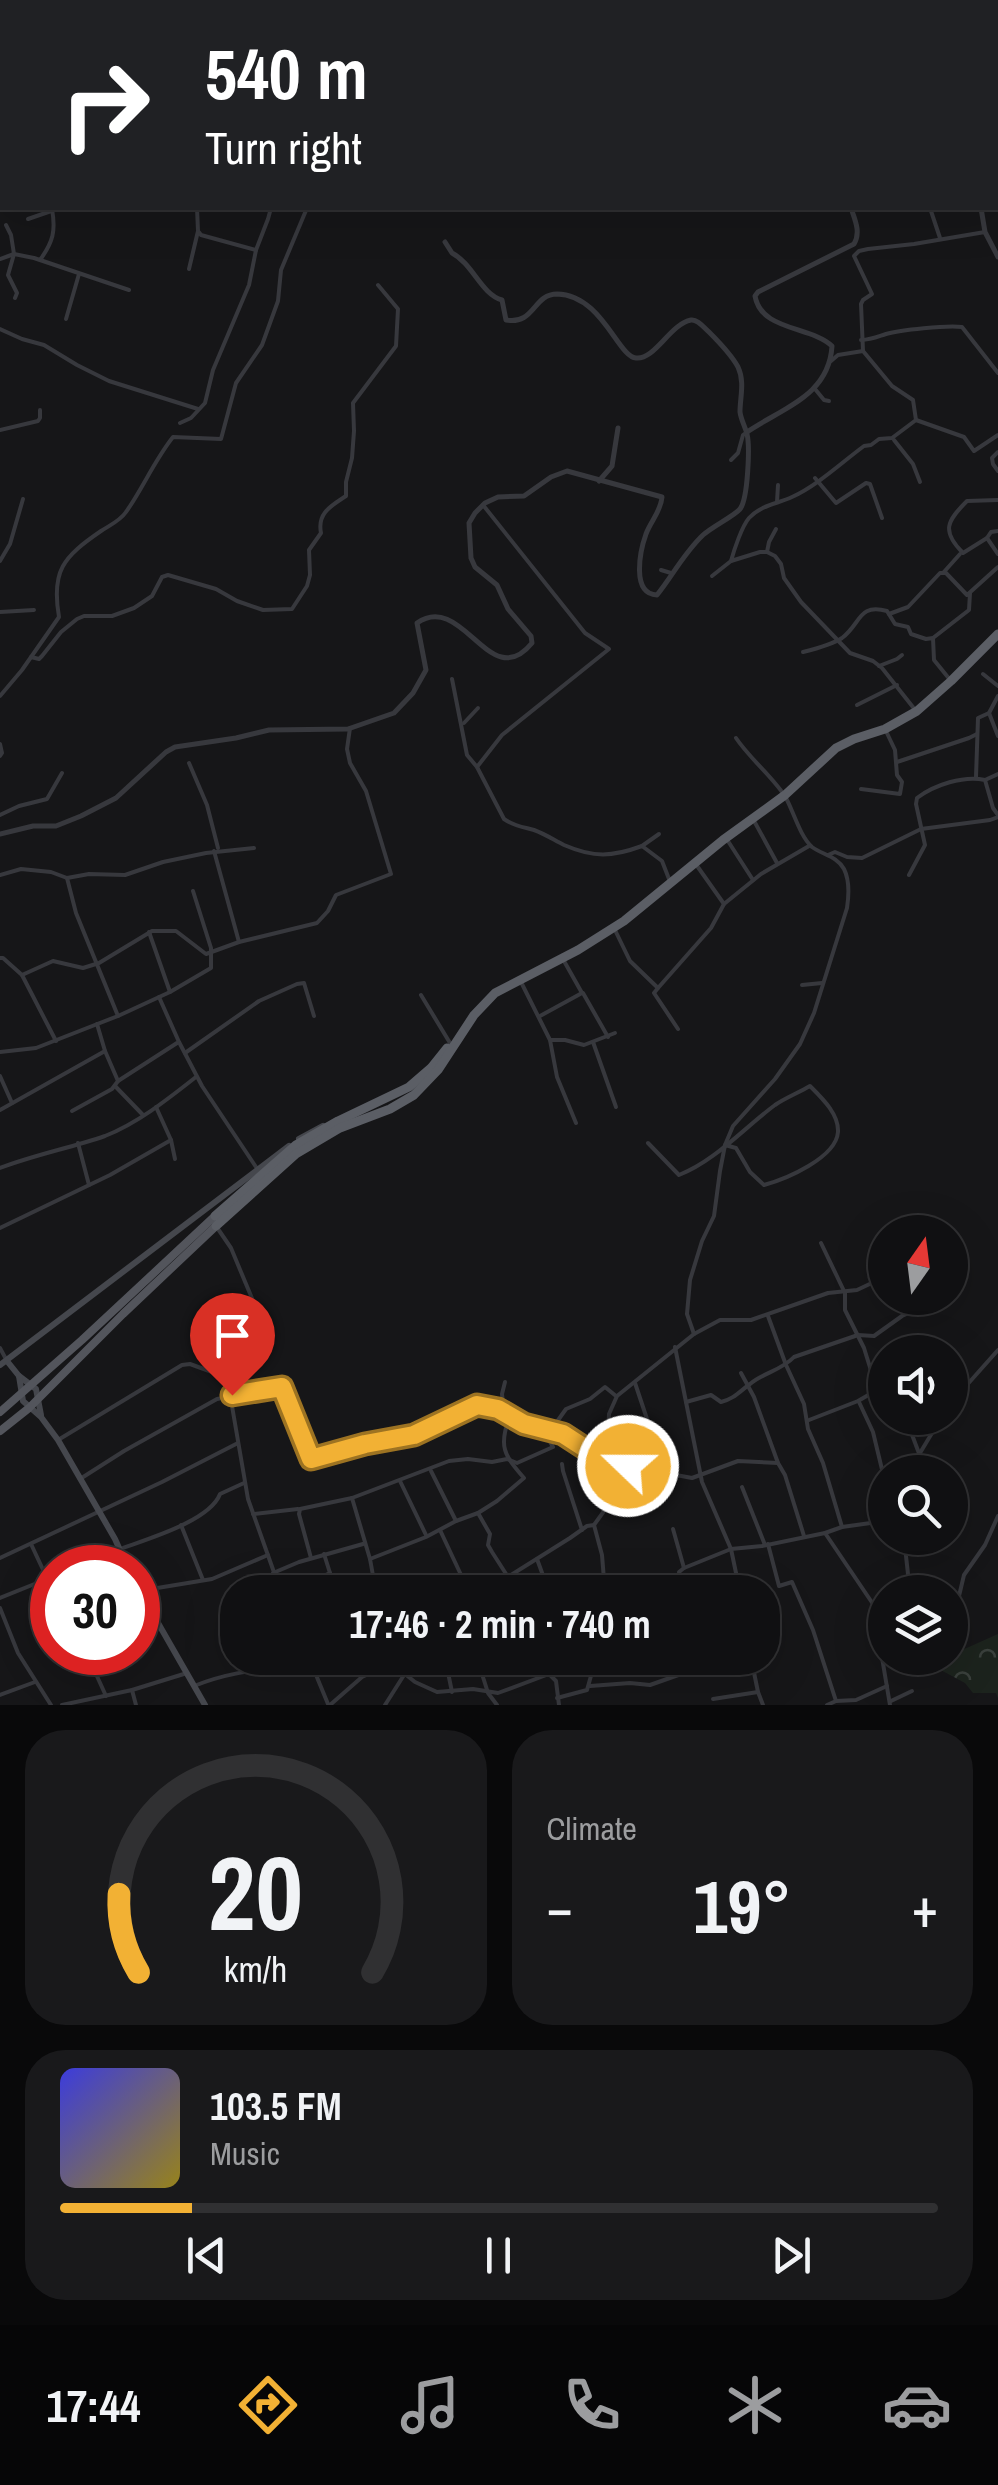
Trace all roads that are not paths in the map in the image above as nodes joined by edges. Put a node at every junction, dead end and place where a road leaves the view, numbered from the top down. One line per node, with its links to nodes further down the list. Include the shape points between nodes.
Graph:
1 (46, 210): 9 (street)
2 (51, 210): 19 (street, via 56,228)
3 (197, 210): 11 (street)
4 (270, 210): 15 (street)
5 (306, 210): 78 (street, via 281,270 262,345 236,383 221,439 173,437 125,514 66,562 55,593 59,616)
6 (852, 210): 29 (street, via 854,244 755,296 768,316 825,339)
7 (931, 210): 13 (street)
8 (981, 210): 12 (street)
9 (28, 218)
10 (6, 224): 16 (street)
11 (198, 231): 15 (street); 20 (street)
12 (985, 232): 13 (street); 17 (street)
13 (940, 238): 27 (street, via 856,254 872,294 861,304)
14 (445, 242): 39 (street, via 492,297 502,300 506,320 524,319 540,301 558,294 591,308 626,354 640,358 697,320 738,367)
15 (256, 250): 34 (street)
16 (14, 254): 18 (street); 19 (street); 24 (street, via 8,275)
17 (998, 258)
18 (0, 259)
19 (40, 260): 21 (street)
20 (188, 270)
21 (79, 274): 23 (street); 25 (street)
22 (378, 285): 78 (street, via 398,309 396,346 353,403 346,496 322,514 321,533 308,550 307,586 292,609 263,610 168,575 144,603 112,616 76,619 42,656)
23 (129, 290)
24 (16, 298)
25 (66, 319)
26 (0, 328): 34 (street, via 109,381)
27 (861, 340): 28 (street); 30 (street, via 962,327)
28 (863, 351): 29 (street); 35 (street, via 913,400)
29 (831, 361): 31 (street)
30 (998, 374)
31 (815, 389): 32 (street); 39 (street)
32 (829, 401)
33 (40, 410): 38 (street, via 38,421)
34 (200, 410): 36 (street)
35 (916, 420): 40 (street, via 964,437 974,451); 41 (street)
36 (180, 423)
37 (618, 428): 46 (street, via 612,466)
38 (0, 430)
39 (746, 432): 43 (street); 53 (street, via 747,480)
40 (998, 435)
41 (892, 438): 45 (street, via 864,446); 47 (street)
42 (998, 452): 44 (street, via 992,458)
43 (731, 460)
44 (998, 471)
45 (816, 480): 51 (street); 54 (street, via 836,503 870,484)
46 (599, 481): 52 (street, via 567,471 524,496 498,496); 66 (street, via 662,497 640,563 646,593 657,595)
47 (920, 482)
48 (778, 485): 51 (street)
49 (23, 499): 62 (street)
50 (998, 500): 60 (street, via 967,501 950,522)
51 (776, 502): 55 (street)
52 (483, 505): 92 (street, via 469,524 471,558 497,585 532,643 500,657 446,617 422,619 417,623 426,670 420,684 394,713); 101 (street, via 585,633 609,649 502,735)
53 (739, 510): 55 (street); 66 (street, via 706,532)
54 (882, 518)
55 (745, 522): 63 (street)
56 (776, 529): 59 (street)
57 (998, 530): 58 (street)
58 (987, 538): 60 (street); 61 (street)
59 (768, 552): 63 (street); 75 (street, via 801,602)
60 (960, 552): 67 (street)
61 (998, 554)
62 (0, 561)
63 (731, 561): 68 (street)
64 (998, 567): 69 (street)
65 (661, 570): 66 (street)
66 (671, 573)
67 (943, 573): 69 (street); 72 (street, via 908,607)
68 (712, 576)
69 (970, 592): 74 (street, via 970,610)
70 (34, 610): 71 (street)
71 (0, 612)
72 (889, 614): 74 (street, via 911,634); 75 (street, via 870,608)
73 (998, 630): 82 (highway)
74 (933, 638): 82 (street, via 934,660)
75 (839, 640): 76 (street); 79 (street)
76 (804, 652)
77 (902, 655): 79 (street)
78 (31, 657): 85 (street)
79 (879, 666): 83 (street)
80 (983, 674): 84 (street)
81 (452, 679): 91 (street)
82 (949, 679): 89 (highway)
83 (897, 686): 87 (street); 89 (street)
84 (998, 686)
85 (0, 696)
86 (998, 696): 90 (street)
87 (856, 705)
88 (478, 708): 91 (street)
89 (916, 710): 93 (highway); 107 (highway, via 841,740)
90 (989, 713): 94 (street, via 978,718); 95 (street)
91 (462, 725): 101 (street, via 467,756)
92 (350, 728): 112 (street, via 269,730 175,747 116,798 81,816); 131 (street, via 346,749 391,874 336,895 317,922)
93 (886, 729): 99 (street); 107 (highway, via 836,748)
94 (977, 734): 99 (street); 104 (street)
95 (998, 736)
96 (736, 738): 107 (street)
97 (0, 744): 98 (street)
98 (0, 756)
99 (897, 762): 106 (street, via 900,794)
100 (189, 763): 118 (street)
101 (477, 767): 115 (street, via 512,824 604,856)
102 (62, 773): 108 (street, via 46,798)
103 (998, 774): 105 (street)
104 (976, 778): 105 (street); 111 (street, via 917,798)
105 (985, 780): 109 (street)
106 (861, 789)
107 (783, 793): 110 (highway); 116 (street); 125 (highway)
108 (0, 814)
109 (998, 816): 111 (street)
110 (753, 819): 114 (highway); 121 (street)
111 (922, 829): 119 (street, via 862,858); 123 (street, via 925,845)
112 (0, 834)
113 (659, 834): 115 (street)
114 (726, 838): 120 (highway); 126 (street)
115 (642, 846): 125 (street, via 662,861)
116 (810, 846): 119 (street); 121 (street)
117 (254, 848): 118 (street)
118 (216, 851): 124 (street, via 125,875); 131 (street)
119 (828, 855): 138 (street, via 843,868 849,896)
120 (695, 863): 128 (street); 129 (highway)
121 (778, 864): 126 (street)
122 (0, 875): 124 (street, via 21,869)
123 (910, 875)
124 (67, 878): 135 (street)
125 (669, 879): 156 (highway, via 594,936 494,989)
126 (753, 880): 128 (street)
127 (193, 891): 132 (street)
128 (724, 904): 140 (street)
129 (614, 928): 134 (highway); 140 (street, via 630,961)
130 (150, 932): 132 (street, via 176,931); 135 (street); 141 (street)
131 (239, 942): 132 (street)
132 (211, 952): 141 (street, via 211,968)
133 (0, 958): 136 (street)
134 (562, 958): 137 (highway); 142 (street)
135 (96, 964): 136 (street, via 53,961); 145 (street)
136 (22, 975): 153 (street)
137 (520, 980): 147 (street); 179 (highway, via 484,1002 414,1095 296,1154)
138 (822, 983): 139 (street); 174 (street, via 800,1044)
139 (802, 986)
140 (658, 988): 149 (street, via 654,993)
141 (170, 992): 144 (street)
142 (582, 993): 147 (street); 151 (street)
143 (421, 996): 156 (street)
144 (159, 997): 145 (street); 154 (street)
145 (118, 1016): 148 (street)
146 (314, 1016): 159 (street, via 304,983 244,1010)
147 (540, 1016): 152 (street)
148 (97, 1024): 153 (street); 157 (street)
149 (678, 1030)
150 (615, 1033): 151 (street)
151 (608, 1037): 155 (street)
152 (550, 1040): 155 (street); 169 (street)
153 (56, 1041): 158 (street)
154 (178, 1042): 159 (street); 162 (street)
155 (593, 1042): 165 (street)
156 (450, 1043): 170 (highway, via 409,1087)
157 (104, 1051): 162 (street); 163 (street)
158 (0, 1052)
159 (184, 1052): 161 (street)
160 (0, 1076): 163 (street)
161 (196, 1077): 164 (street); 177 (street)
162 (117, 1083): 167 (street); 168 (street)
163 (12, 1103): 166 (street)
164 (156, 1107): 168 (street); 171 (street)
165 (616, 1107)
166 (0, 1110)
167 (72, 1112)
168 (143, 1115): 172 (street)
169 (576, 1123)
170 (330, 1125): 177 (main road); 179 (highway, via 280,1157)
171 (170, 1140): 175 (street); 178 (street)
172 (78, 1142): 176 (street); 178 (street)
173 (648, 1144): 174 (street, via 679,1175)
174 (725, 1145): 174 (street, via 810,1086 838,1130 814,1163 764,1186 736,1148); 186 (street, via 714,1216 690,1280 687,1314)
175 (175, 1160)
176 (0, 1168)
177 (258, 1170): 191 (main road)
178 (89, 1185): 180 (street)
179 (215, 1221): 195 (street, via 256,1308); 198 (main road); 204 (main road)
180 (0, 1228)
181 (821, 1243): 183 (street)
182 (868, 1285): 183 (street)
183 (845, 1291): 184 (street); 187 (street, via 845,1310)
184 (768, 1315): 186 (street, via 720,1320); 192 (street)
185 (904, 1315): 187 (street, via 874,1336)
186 (694, 1334): 188 (street)
187 (858, 1334): 192 (street); 205 (street, via 877,1390)
188 (676, 1347): 196 (street); 206 (street)
189 (0, 1348): 191 (street)
190 (998, 1350): 199 (street)
191 (3, 1363): 194 (main road)
192 (786, 1365): 200 (street); 212 (street)
193 (741, 1373): 200 (street)
194 (19, 1376): 198 (main road); 201 (main road)
195 (234, 1380): 202 (street); 216 (street, via 182,1365)
196 (634, 1381): 203 (street); 224 (street)
197 (505, 1382): 209 (street)
198 (30, 1384): 201 (main road); 204 (main road)
199 (968, 1384)
200 (748, 1385): 206 (street, via 724,1402 710,1395); 222 (street)
201 (22, 1391): 207 (main road); 208 (main road)
202 (232, 1395): 209 (street, via 282,1387 311,1459 414,1435 477,1405); 217 (street); 226 (street)
203 (616, 1396): 214 (street, via 605,1387 566,1409); 220 (street, via 608,1434)
204 (38, 1399): 207 (main road); 211 (main road)
205 (858, 1400): 212 (street); 218 (street)
206 (686, 1402): 225 (street)
207 (29, 1408): 211 (main road); 215 (main road)
208 (0, 1412)
209 (504, 1412): 210 (street)
210 (511, 1415): 213 (street); 219 (street, via 504,1431)
211 (41, 1416): 216 (main road)
212 (808, 1421): 240 (street)
213 (542, 1428): 214 (street); 219 (street, via 553,1447 518,1463)
214 (551, 1430): 220 (street)
215 (0, 1432)
216 (58, 1440): 226 (main road)
217 (238, 1443): 228 (street); 232 (street)
218 (878, 1455)
219 (507, 1459): 223 (street, via 460,1459); 233 (street, via 524,1478)
220 (613, 1463): 224 (street); 238 (street, via 612,1500)
221 (562, 1464): 243 (street)
222 (778, 1464): 225 (street, via 738,1462); 245 (street)
223 (430, 1469): 227 (street); 236 (street)
224 (656, 1470): 225 (street)
225 (701, 1475): 252 (street)
226 (80, 1479): 232 (main road)
227 (400, 1481): 230 (street); 246 (street)
228 (244, 1484): 234 (street); 239 (street)
229 (742, 1487): 249 (street)
230 (352, 1498): 231 (street); 248 (street)
231 (300, 1509): 234 (street); 256 (street)
232 (98, 1510): 247 (street); 250 (main road)
233 (478, 1513): 236 (street); 265 (street)
234 (253, 1514): 254 (street)
235 (998, 1516): 271 (street)
236 (456, 1521): 242 (street)
237 (868, 1523): 240 (street)
238 (594, 1524): 243 (street); 268 (street)
239 (181, 1525): 251 (street); 272 (street)
240 (842, 1527): 244 (street)
241 (672, 1529): 259 (street)
242 (440, 1530): 246 (street); 264 (street)
243 (582, 1530): 258 (street)
244 (825, 1533): 245 (street); 295 (street, via 873,1604)
245 (804, 1536): 249 (street)
246 (426, 1537): 257 (street)
247 (30, 1544): 255 (street)
248 (366, 1544): 253 (street); 257 (street)
249 (766, 1544): 252 (street); 307 (street, via 778,1586 792,1582 806,1613)
250 (117, 1545)
251 (132, 1545)
252 (731, 1548): 259 (street); 270 (street)
253 (324, 1554): 256 (street); 261 (street)
254 (268, 1555): 260 (street); 272 (street)
255 (0, 1558)
256 (311, 1558): 260 (street)
257 (370, 1559): 263 (street)
258 (537, 1559): 266 (street); 267 (street)
259 (684, 1568): 269 (street)
260 (273, 1573)
261 (330, 1573): 262 (street)
262 (326, 1575)
263 (373, 1575)
264 (461, 1575)
265 (506, 1575)
266 (513, 1575)
267 (543, 1575)
268 (604, 1575)
269 (680, 1575)
270 (737, 1575)
271 (964, 1575)
272 (204, 1580): 274 (street)
273 (30, 1586): 275 (street)
274 (160, 1586)
275 (0, 1598)
276 (0, 1608): 292 (street)
277 (160, 1627): 278 (main road)
278 (187, 1673): 293 (main road); 296 (street)
279 (96, 1675): 302 (street)
280 (221, 1675): 293 (street)
281 (317, 1675): 313 (street)
282 (365, 1675): 313 (street)
283 (404, 1675): 314 (street)
284 (406, 1675): 298 (street, via 427,1689)
285 (448, 1675): 298 (street)
286 (482, 1675): 300 (street)
287 (546, 1675): 300 (street)
288 (550, 1675): 305 (street)
289 (592, 1675): 294 (street)
290 (678, 1675): 294 (street, via 650,1685)
291 (755, 1675): 299 (street)
292 (35, 1682): 301 (street); 309 (street)
293 (194, 1686): 312 (main road)
294 (590, 1686): 305 (street)
295 (887, 1686): 303 (street); 306 (street)
296 (132, 1690): 302 (street); 311 (street)
297 (912, 1691): 306 (street)
298 (452, 1692): 300 (street)
299 (758, 1692): 304 (street); 316 (street)
300 (488, 1693): 315 (street)
301 (0, 1695)
302 (106, 1696): 310 (street)
303 (856, 1697): 307 (street); 308 (street)
304 (713, 1699)
305 (558, 1702)
306 (890, 1703)
307 (831, 1704)
308 (862, 1704)
309 (51, 1705)
310 (62, 1705)
311 (136, 1705)
312 (205, 1705)
313 (330, 1705)
314 (386, 1705)
315 (496, 1705)
316 (763, 1705)

